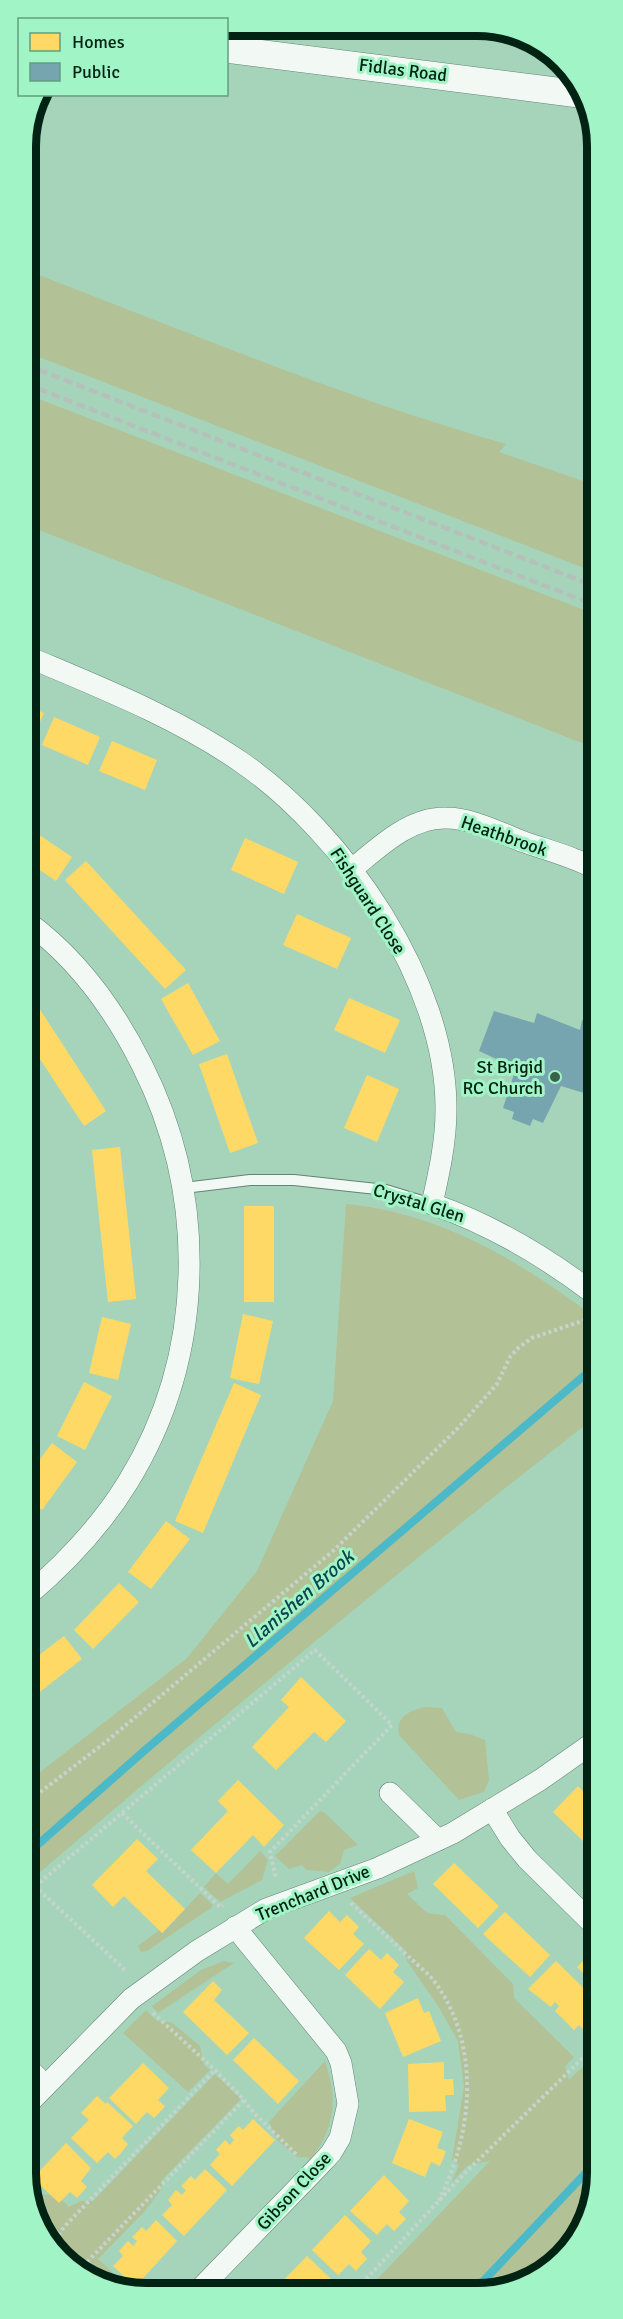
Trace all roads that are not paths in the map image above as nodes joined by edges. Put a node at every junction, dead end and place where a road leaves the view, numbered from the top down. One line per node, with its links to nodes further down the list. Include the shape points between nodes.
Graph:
1 (228, 49): 2 (street, Fidlas Road)
2 (574, 93)
3 (36, 660): 5 (street, Fishguard Close, via 142,707 233,756 315,825)
4 (587, 866): 5 (street, Heathbrook, via 487,828 445,818 409,826)
5 (351, 870): 8 (street, Fishguard Close, via 411,967 438,1047 447,1109)
6 (36, 930): 7 (street, via 85,975 121,1025 163,1112)
7 (184, 1188): 8 (lane, Crystal Glen, via 250,1180 294,1180 386,1190); 10 (street, via 190,1243 188,1289 181,1347 164,1408 128,1482 103,1518 76,1552)
8 (432, 1204): 9 (street, Crystal Glen, via 514,1240)
9 (587, 1289)
10 (36, 1588)
11 (587, 1747): 13 (street, Trenchard Drive)
12 (390, 1793): 14 (street)
13 (492, 1809): 14 (street, Trenchard Drive); 15 (street, via 526,1859)
14 (438, 1840): 16 (street, Trenchard Drive, via 371,1870 282,1902)
15 (587, 1918)
16 (235, 1927): 18 (street, Trenchard Drive, via 131,1999); 20 (street, Gibson Close, via 336,2051 348,2104 345,2123 331,2153)
17 (36, 2076): 18 (street)
18 (45, 2085): 19 (street, Trenchard Drive)
19 (36, 2095)
20 (206, 2283)

